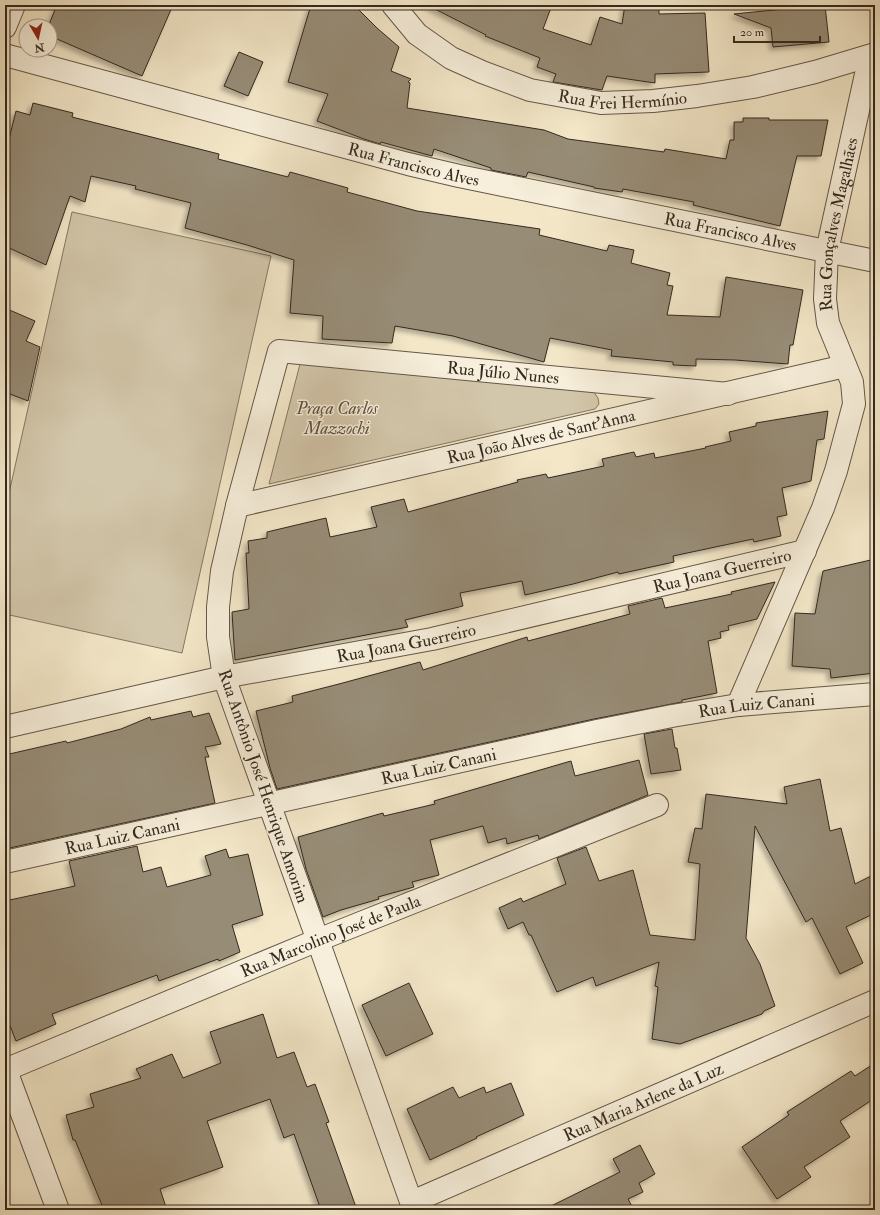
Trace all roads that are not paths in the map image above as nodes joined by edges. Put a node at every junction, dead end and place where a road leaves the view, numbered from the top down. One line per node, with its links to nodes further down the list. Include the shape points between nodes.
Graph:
1 (14, 5): 3 (street)
2 (393, 5): 5 (street, Rua Frei Hermínio, via 417,34 451,58 530,90 601,103 653,101 753,87)
3 (5, 27)
4 (5, 55): 6 (street, Rua Francisco Alves, via 401,162)
5 (872, 55): 6 (street, Rua Gonçalves Magalhães)
6 (827, 251): 7 (street, Rua Francisco Alves); 9 (street, Rua Gonçalves Magalhães, via 825,299 828,323)
7 (875, 261)
8 (279, 351): 10 (street, Rua Júlio Nunes); 11 (street, Rua Antônio José Henrique Amorim)
9 (845, 366): 10 (street, Rua João Alves de Sant'Anna); 12 (street, Rua Gonçalves Magalhães, via 852,382 854,404 836,471)
10 (728, 394): 11 (street, Rua João Alves de Sant'Anna)
11 (237, 506): 13 (street, Rua Antônio José Henrique Amorim, via 222,570 218,607 218,637)
12 (805, 551): 13 (street, Rua Joana Guerreiro, via 432,639); 15 (street, Rua Gonçalves Magalhães)
13 (224, 677): 16 (street, Rua Joana Guerreiro); 17 (street, Rua Antônio José Henrique Amorim)
14 (875, 694): 15 (street, Rua Luiz Canani)
15 (738, 705): 17 (street, Rua Luiz Canani, via 597,731)
16 (5, 727)
17 (269, 803): 19 (street, Rua Luiz Canani); 20 (street, Rua Antônio José Henrique Amorim)
18 (657, 805): 20 (street, Rua Marcolino José de Paula)
19 (5, 862)
20 (318, 940): 22 (street, Rua Marcolino José de Paula); 23 (street, Rua Antônio José Henrique Amorim)
21 (875, 1002): 23 (street, Rua Maria Arlene da Luz)
22 (5, 1069): 24 (street)
23 (413, 1206)
24 (58, 1210)

